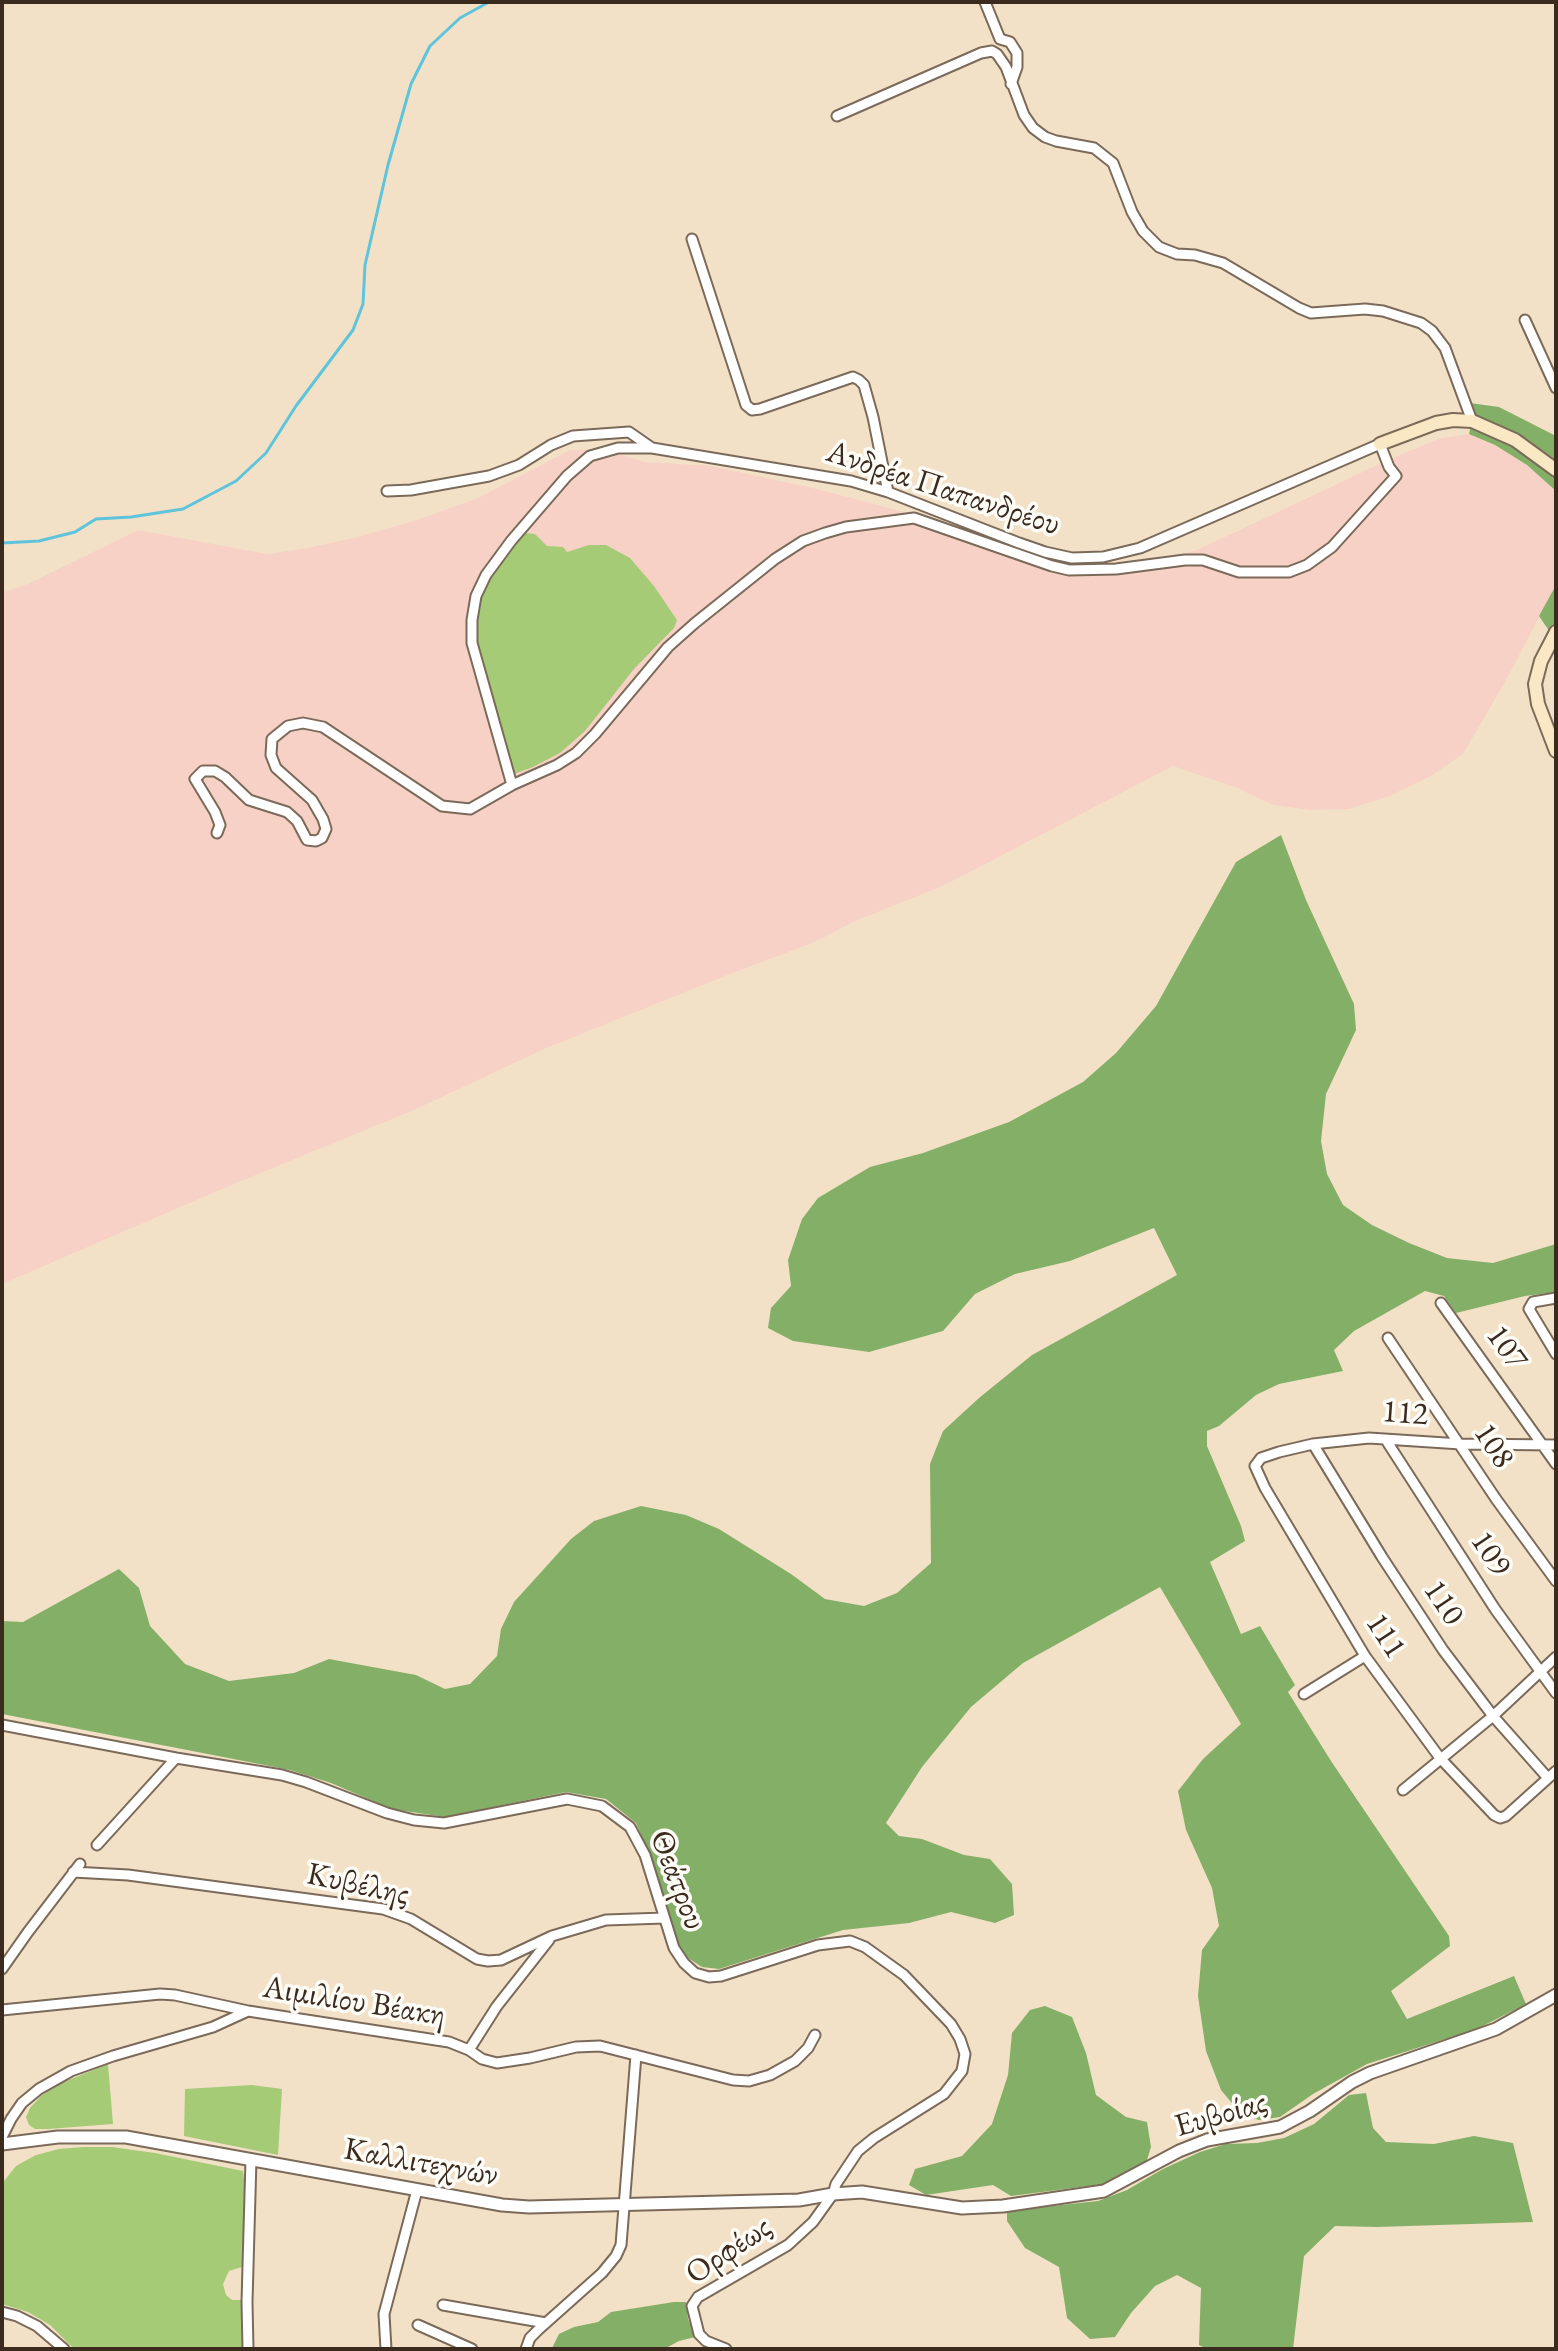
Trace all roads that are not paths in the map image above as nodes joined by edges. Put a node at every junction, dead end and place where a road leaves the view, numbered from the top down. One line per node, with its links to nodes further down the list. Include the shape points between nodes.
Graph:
1 (985, 2): 2 (street, via 1000,39 1010,42 1017,53)
2 (1011, 84): 3 (street, via 997,54 981,53); 7 (street, via 1033,128 1045,137 1094,148 1108,157 1132,212 1159,247 1223,263 1311,313 1383,311 1432,331 1445,348)
3 (837, 116)
4 (692, 239): 12 (street, via 746,405 760,409 853,377 859,380 873,417)
5 (1525, 320): 6 (street)
6 (1556, 388)
7 (1472, 421): 8 (main road, Ανδρέα Παπανδρέου, via 1436,423); 10 (main road, Ανδρέα Παπανδρέου, via 1515,440)
8 (1380, 444): 12 (street, Ανδρέα Παπανδρέου, via 1140,548 1103,557 1045,552); 15 (street, via 1396,476 1332,547 1289,572 1239,572 1203,560 1069,570 914,518 846,527 803,541 668,647 576,753)
9 (652, 448): 11 (street, Ανδρέα Παπανδρέου, via 629,432 573,436 489,476); 12 (street, Ανδρέα Παπανδρέου, via 814,474); 15 (street, via 618,448 590,456 511,541 476,596 472,643)
10 (1556, 470)
11 (387, 491)
12 (888, 492)
13 (1556, 632): 14 (main road, via 1535,684)
14 (1556, 751)
15 (512, 785): 16 (street, via 470,809 442,806 323,727 303,723 288,726 272,739 271,755 276,768 312,800 326,829 322,838 307,840 287,812 249,800 225,777 203,771 195,779 215,812)
16 (217, 833)
17 (1556, 1298): 20 (street, via 1533,1302 1529,1309)
18 (1441, 1303): 24 (street, 107)
19 (1388, 1338): 23 (street, 108)
20 (1556, 1354)
21 (1386, 1440): 22 (street, 112); 23 (street, 112); 31 (street, 109)
22 (1313, 1444): 26 (street, 112); 34 (street, 110, via 1443,1650)
23 (1461, 1444): 24 (street, 112); 28 (street, 108)
24 (1543, 1445): 25 (street, 112); 27 (street, 107)
25 (1556, 1445)
26 (1256, 1462): 29 (street, 111, via 1265,1488)
27 (1556, 1464)
28 (1556, 1581)
29 (1365, 1656): 33 (street); 37 (street, 111)
30 (1556, 1657): 31 (street)
31 (1541, 1672): 32 (street, 109); 34 (street)
32 (1556, 1693)
33 (1304, 1694)
34 (1493, 1716): 37 (street); 38 (street, 110)
35 (2, 1725): 36 (street, Θεάτρου)
36 (176, 1758): 40 (street); 41 (street, Θεάτρου, via 282,1775 414,1820 444,1823 567,1799 602,1806 630,1827 645,1855)
37 (1440, 1758): 38 (street, 111, via 1500,1818); 39 (street)
38 (1552, 1774)
39 (1403, 1790)
40 (97, 1845)
41 (664, 1918): 42 (street, Κυβέλης, via 606,1920); 54 (street, Θεάτρου, via 684,1963 709,1977 818,1945 850,1941 904,1975 955,2032 965,2054 954,2084 858,2151)
42 (552, 1936): 43 (street, Κυβέλης, via 488,1961 383,1909 76,1868); 48 (street)
43 (2, 1969)
44 (1556, 1995): 54 (street, Ευβοίας, via 1496,2029 1370,2073 1280,2127 1207,2140 1104,2191 962,2208 877,2193)
45 (2, 2010): 46 (street, Αιμιλίου Βέακη, via 160,1994)
46 (248, 2011): 48 (street, Αιμιλίου Βέακη, via 430,2038); 50 (street, via 71,2071 22,2103)
47 (815, 2035): 49 (street, Αιμιλίου Βέακη, via 795,2061 749,2081)
48 (469, 2050): 49 (street, Αιμιλίου Βέακη, via 497,2063 576,2047 600,2046)
49 (636, 2055): 55 (street)
50 (2, 2137)
51 (2, 2144): 52 (street, Καλλιτεχνών, via 126,2137)
52 (251, 2159): 53 (street, Καλλιτεχνών); 61 (street)
53 (417, 2190): 55 (street, Καλλιτεχνών, via 529,2207); 62 (street, via 384,2314)
54 (833, 2194): 55 (street, Καλλιτεχνών, via 799,2200); 65 (street, Ορφέως, via 788,2245 698,2297 692,2306 699,2334)
55 (623, 2205): 58 (street, via 616,2256)
56 (443, 2305): 58 (street)
57 (2, 2312): 60 (street, via 37,2326)
58 (546, 2323): 64 (street)
59 (418, 2325): 63 (street)
60 (64, 2349)
61 (248, 2349)
62 (386, 2349)
63 (472, 2349)
64 (526, 2349)
65 (726, 2349)

